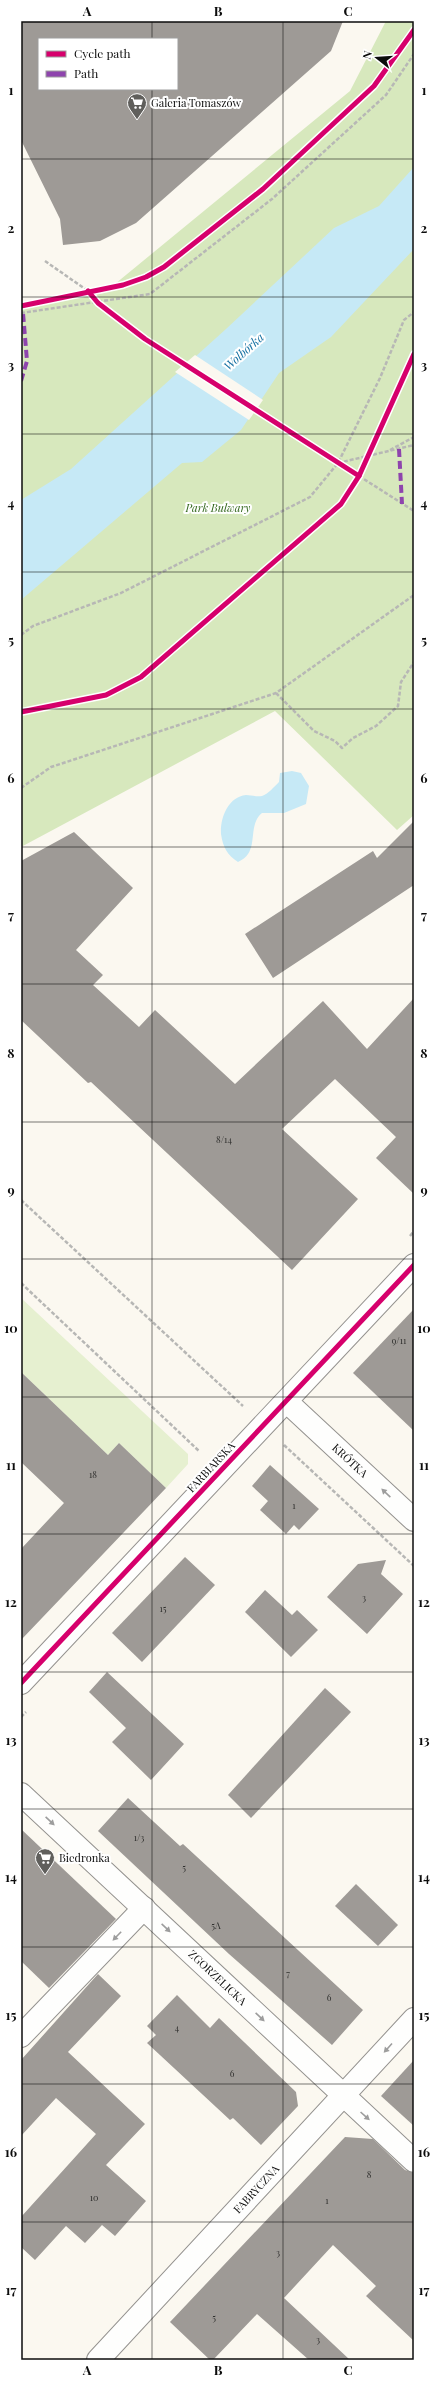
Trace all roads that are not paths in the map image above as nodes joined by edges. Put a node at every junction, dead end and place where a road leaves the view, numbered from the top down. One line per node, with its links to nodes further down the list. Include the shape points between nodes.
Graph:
1 (414, 1265): 2 (street, FARBIARSKA)
2 (287, 1402): 3 (street, KRÓTKA, one-way to 2); 4 (street, FARBIARSKA)
3 (414, 1520)
4 (21, 1683)
5 (21, 1794): 6 (street, ZGORZELICKA, one-way to 6)
6 (144, 1908): 8 (street, one-way to 8); 9 (street, ZGORZELICKA, one-way to 9)
7 (414, 2019): 9 (street, FABRYCZNA, one-way to 9)
8 (21, 2036)
9 (343, 2096): 10 (street, ZGORZELICKA, one-way to 10); 11 (street, FABRYCZNA)
10 (414, 2161)
11 (98, 2360)

